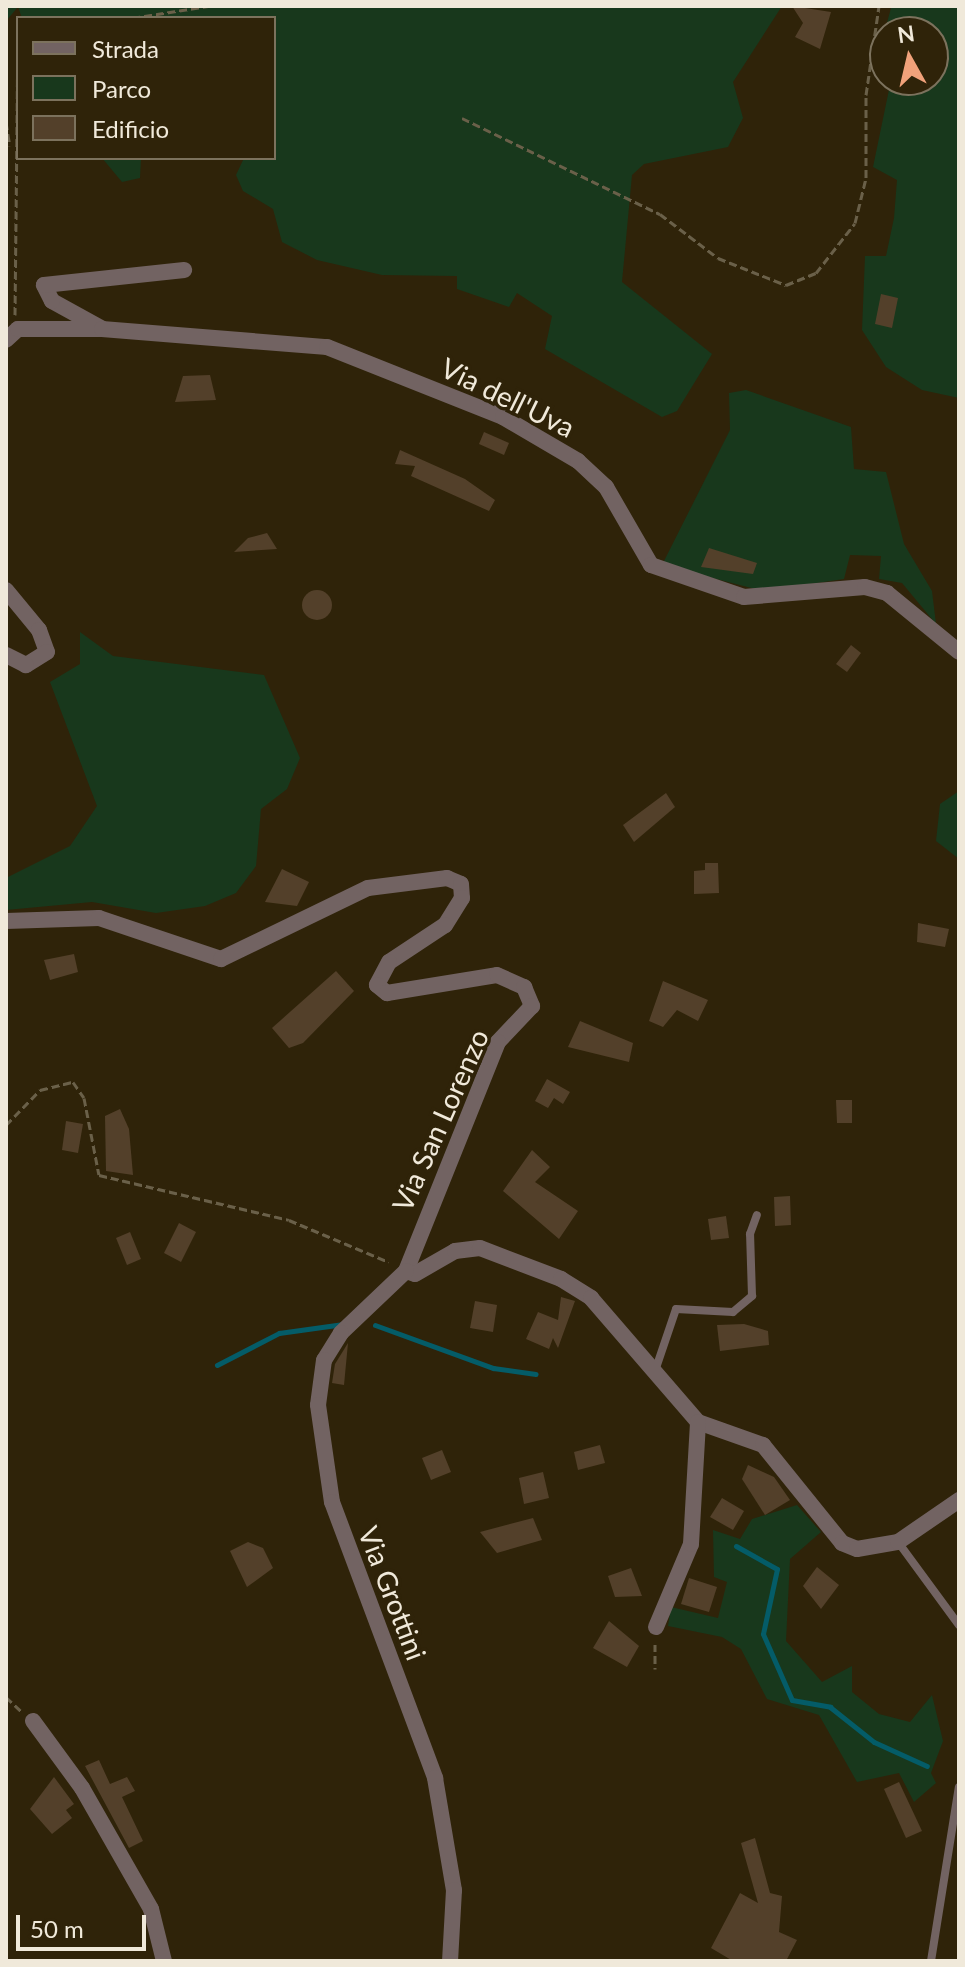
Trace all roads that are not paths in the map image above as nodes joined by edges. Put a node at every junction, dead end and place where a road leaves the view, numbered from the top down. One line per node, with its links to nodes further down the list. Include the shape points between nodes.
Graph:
1 (184, 270): 2 (street, via 44,285 52,301)
2 (102, 329): 3 (street, Via dell'Uva); 5 (street, Via dell'Uva, via 327,347 503,417 578,461 606,487 651,565 744,597 865,587 887,593 909,604 943,645)
3 (12, 334)
4 (6, 590): 6 (street, via 39,630 47,652 26,665)
5 (959, 652)
6 (6, 655)
7 (6, 921): 9 (street, Via San Lorenzo, via 99,918 221,959 368,888 447,878 461,884 457,910 389,962 377,985 387,993 497,975 524,987 532,1006 498,1042)
8 (757, 1215): 10 (lane, via 750,1234 752,1296 733,1312 676,1309)
9 (406, 1271): 10 (street, via 415,1274 455,1251 506,1253 591,1298); 19 (street, Via Grottini, via 341,1333 324,1360 318,1405 332,1502 435,1778 454,1890)
10 (655, 1371): 11 (street)
11 (698, 1422): 13 (street, via 763,1445 842,1543 857,1549); 15 (street, via 691,1544)
12 (959, 1500): 13 (street)
13 (898, 1542): 14 (lane)
14 (959, 1625)
15 (656, 1627)
16 (33, 1721): 18 (street, via 82,1788 151,1909)
17 (959, 1787): 20 (lane)
18 (164, 1961)
19 (450, 1961)
20 (931, 1961)

